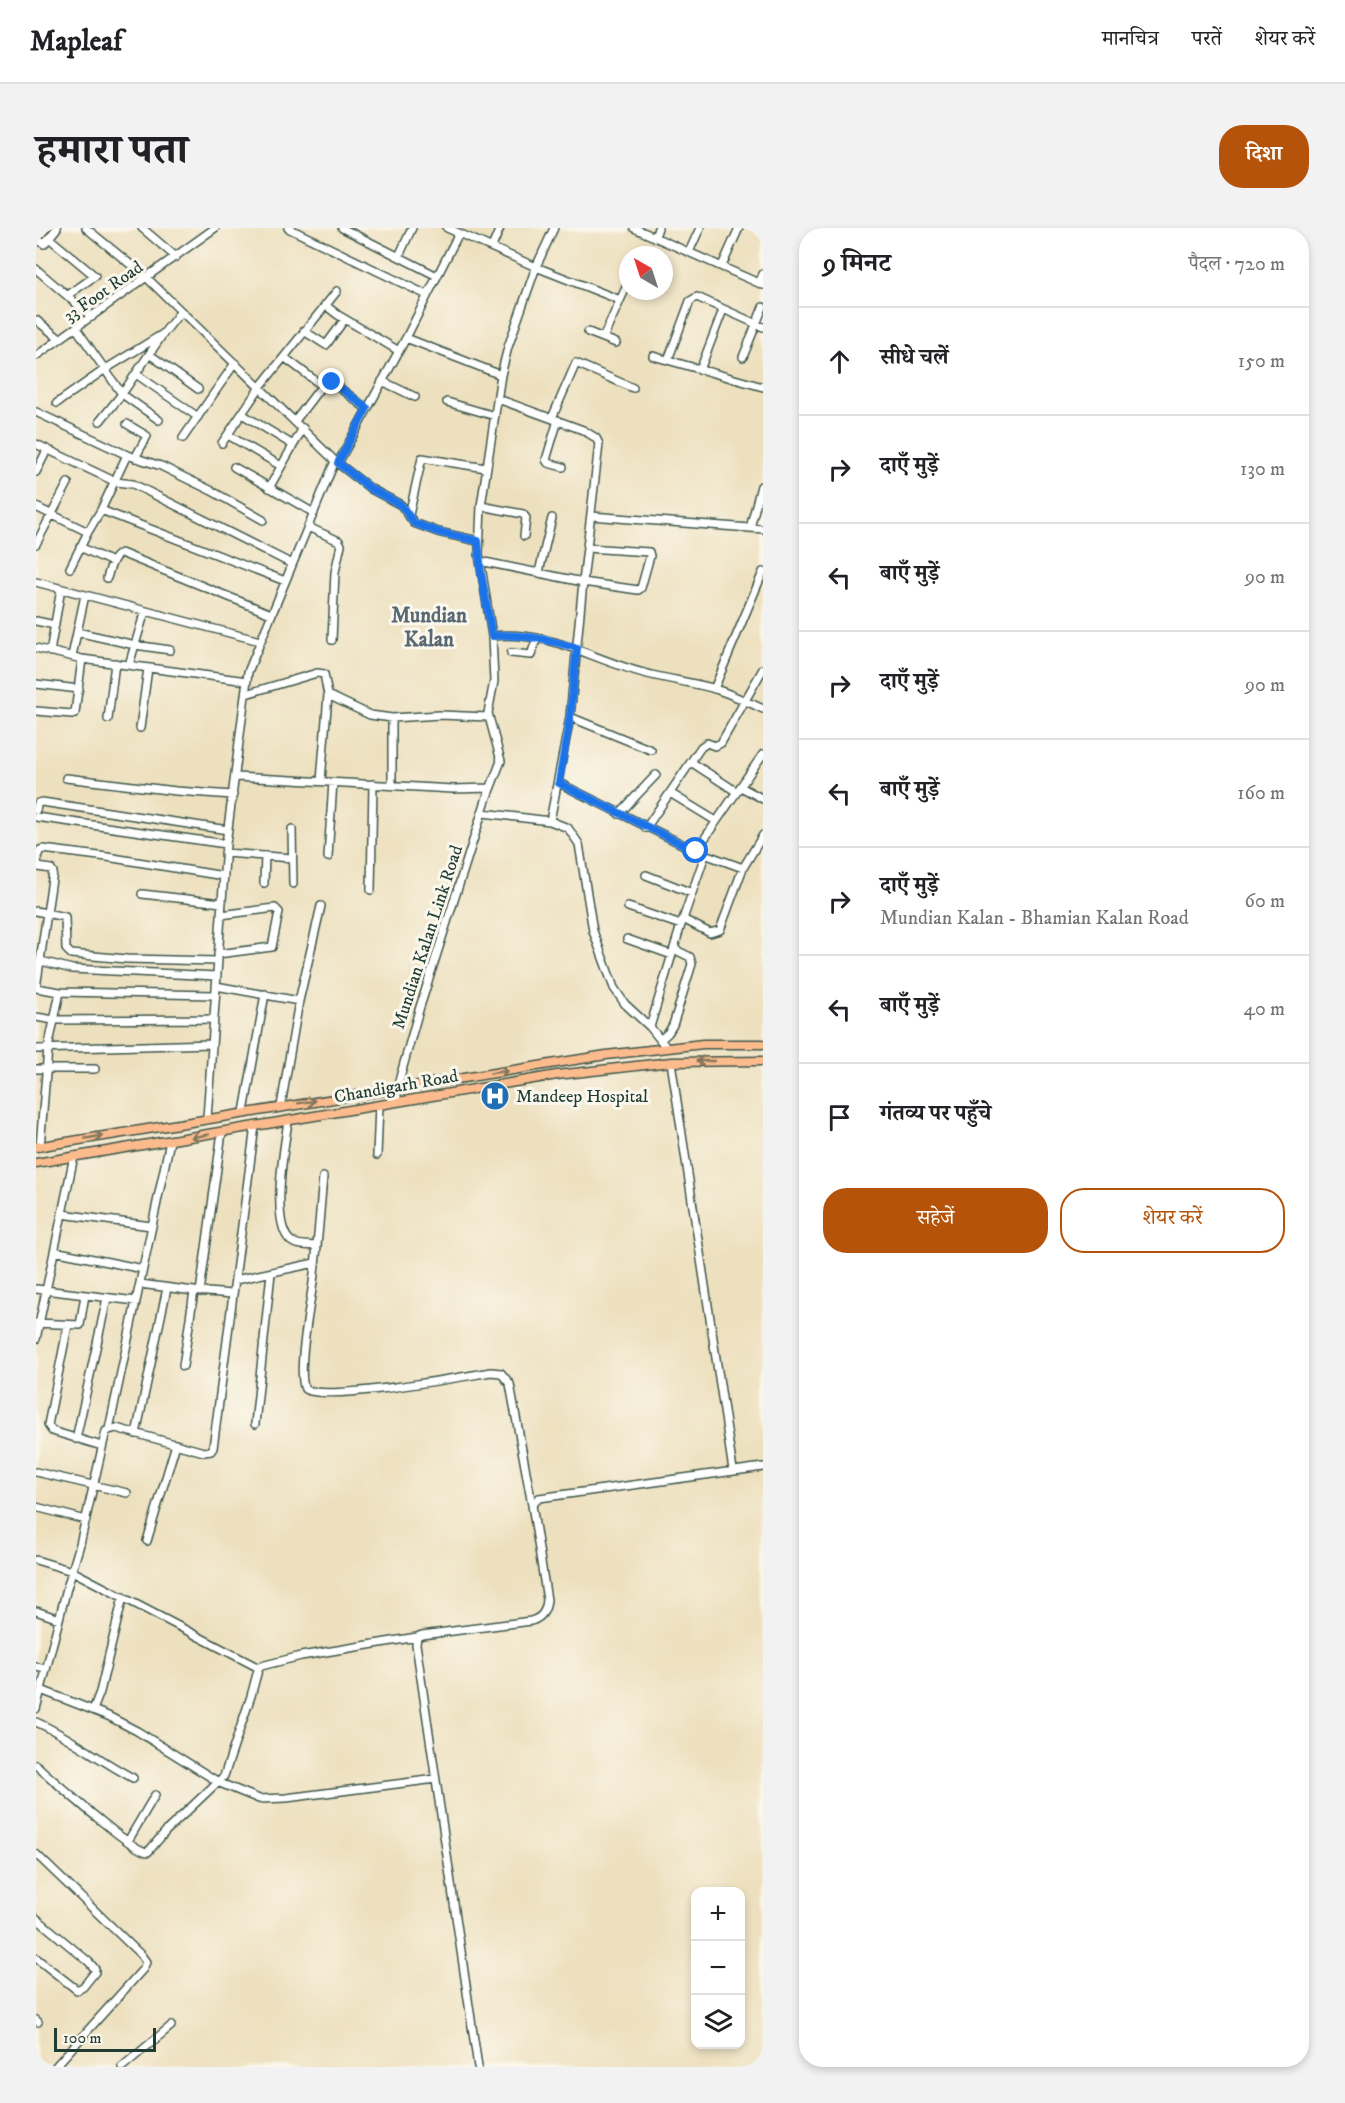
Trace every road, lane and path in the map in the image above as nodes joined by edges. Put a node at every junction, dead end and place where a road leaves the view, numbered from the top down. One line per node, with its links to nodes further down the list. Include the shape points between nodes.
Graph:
1 (86, 228): 28 (street)
2 (142, 228): 21 (street)
3 (215, 228): 21 (street, 33 Foot Road)
4 (288, 228): 32 (street)
5 (342, 228): 22 (street)
6 (412, 228): 22 (street)
7 (447, 228): 15 (street)
8 (500, 228): 19 (street)
9 (554, 228): 24 (street)
10 (634, 228): 16 (street)
11 (658, 228): 16 (street)
12 (700, 228): 20 (street)
13 (739, 228): 23 (street)
14 (54, 229): 18 (street)
15 (459, 233): 19 (street); 27 (street)
16 (655, 237): 20 (street)
17 (36, 238): 18 (street, via 44,244)
18 (49, 238): 31 (street, via 95,276)
19 (492, 247): 24 (street)
20 (689, 252): 23 (street)
21 (176, 256): 28 (street, 33 Foot Road)
22 (399, 256): 27 (street)
23 (722, 266): 29 (street)
24 (536, 267): 33 (street); 62 (street)
25 (36, 269): 31 (street)
26 (763, 274): 29 (street)
27 (437, 276): 32 (street)
28 (147, 278): 38 (street); 39 (street, 33 Foot Road)
29 (761, 284)
30 (337, 291): 35 (street)
31 (68, 295): 39 (street)
32 (427, 296): 47 (street)
33 (619, 300)
34 (620, 300): 48 (street)
35 (326, 305): 40 (street); 44 (street)
36 (763, 307): 42 (street)
37 (723, 310): 42 (street); 57 (street, via 693,298); 60 (street)
38 (181, 311): 46 (street); 58 (street)
39 (92, 317): 43 (street, 33 Foot Road)
40 (345, 319): 44 (street, via 326,345); 51 (street)
41 (36, 320): 49 (street)
42 (759, 326): 56 (street)
43 (76, 328): 49 (street, 33 Foot Road); 59 (street)
44 (304, 331): 55 (street)
45 (588, 332): 48 (street)
46 (163, 334): 52 (street); 59 (street)
47 (406, 338): 51 (street); 62 (street)
48 (603, 338): 50 (street)
49 (60, 339): 53 (street, 33 Foot Road)
50 (616, 343)
51 (399, 351): 63 (street)
52 (149, 354): 61 (street); 68 (street)
53 (36, 356)
54 (653, 356): 57 (street)
55 (284, 357): 64 (street); 65 (street)
56 (743, 357)
57 (668, 360): 60 (street)
58 (235, 363): 65 (street); 78 (street)
59 (104, 370): 69 (street); 73 (street)
60 (700, 370): 66 (street)
61 (136, 374): 69 (street); 78 (street)
62 (501, 375): 71 (street)
63 (382, 381): 70 (street); 74 (street)
64 (321, 385): 74 (street, via 326,380 332,382); 81 (street)
65 (260, 387): 76 (street); 81 (street)
66 (763, 387)
67 (633, 388): 79 (street, via 576,363)
68 (198, 389)
69 (122, 394): 80 (street); 82 (street)
70 (415, 397)
71 (498, 399): 77 (street); 79 (street)
72 (447, 402): 77 (street)
73 (57, 403)
74 (367, 408): 92 (street)
75 (36, 412): 91 (street)
76 (242, 414): 85 (street); 89 (street)
77 (495, 416): 96 (street)
78 (198, 417): 86 (street)
79 (555, 419): 95 (street, via 546,460); 108 (street, via 591,433 599,444)
80 (159, 420)
81 (295, 421): 84 (street)
82 (100, 422)
83 (127, 424): 91 (street, via 147,436)
84 (303, 428): 89 (street); 92 (street)
85 (228, 435): 87 (street); 93 (street)
86 (183, 438)
87 (222, 443)
88 (36, 444): 90 (street)
89 (293, 445): 93 (street)
90 (47, 450): 97 (street); 98 (street)
91 (131, 456): 98 (street); 110 (street, via 161,466)
92 (336, 462): 105 (street); 107 (street, via 371,489 401,505)
93 (281, 466): 101 (street)
94 (234, 467): 101 (street)
95 (563, 467)
96 (486, 468): 102 (street); 107 (street, via 422,458)
97 (36, 471)
98 (116, 482): 104 (street); 122 (street, via 133,484)
99 (68, 483): 106 (street)
100 (761, 486): 112 (street)
101 (269, 488): 105 (street)
102 (481, 506): 115 (street, via 525,516); 116 (street)
103 (36, 507): 106 (street)
104 (101, 510): 114 (street); 127 (street)
105 (314, 513): 111 (street)
106 (52, 515): 114 (street); 117 (street)
107 (409, 515): 116 (street, via 414,523)
108 (591, 516): 112 (street); 119 (street)
109 (552, 518): 124 (street)
110 (263, 520)
111 (308, 527): 122 (street); 139 (street, via 341,545 335,572)
112 (750, 528): 113 (street)
113 (763, 529)
114 (88, 532): 118 (street)
115 (524, 536)
116 (478, 541): 120 (street)
117 (36, 544)
118 (80, 547): 121 (street); 123 (street)
119 (587, 548): 129 (street); 129 (street, via 648,551 650,556 643,586 638,590)
120 (480, 561): 124 (street); 137 (street)
121 (112, 562): 126 (street); 133 (street, via 121,553)
122 (292, 564): 127 (street)
123 (70, 568)
124 (539, 572): 129 (street)
125 (763, 572): 156 (street)
126 (107, 578)
127 (285, 581): 133 (street)
128 (36, 582): 130 (street)
129 (583, 582): 143 (street)
130 (62, 589): 131 (street); 135 (street)
131 (85, 595): 132 (street); 136 (street)
132 (145, 611): 140 (street); 141 (street)
133 (272, 614): 140 (street)
134 (36, 621): 135 (street)
135 (55, 625): 145 (street)
136 (77, 632): 141 (street); 147 (street)
137 (492, 636): 138 (street); 162 (street, via 494,684)
138 (537, 638): 143 (street); 146 (street, via 531,655)
139 (332, 640)
140 (261, 641): 153 (street)
141 (135, 645): 144 (street); 150 (street)
142 (36, 648): 145 (street)
143 (577, 648): 156 (street, via 642,673); 163 (street)
144 (170, 650)
145 (50, 652): 147 (street)
146 (511, 653)
147 (72, 656): 148 (street)
148 (82, 659): 149 (street); 155 (street)
149 (115, 663): 150 (street); 165 (street)
150 (129, 665): 151 (street)
151 (148, 668): 153 (street); 166 (street)
152 (763, 669): 159 (street)
153 (247, 681): 157 (street)
154 (36, 684): 155 (street)
155 (79, 689): 161 (street, via 74,714)
156 (714, 689): 159 (street)
157 (246, 694): 158 (street, via 322,673); 171 (street)
158 (328, 695): 164 (street, via 370,715); 173 (street)
159 (745, 701): 160 (street); 169 (street, via 721,743 704,744)
160 (763, 709)
161 (36, 711)
162 (488, 717): 164 (street); 178 (street, Mundian Kalan Link Road, via 501,761)
163 (570, 717): 167 (street); 175 (street)
164 (392, 718): 177 (street)
165 (108, 719)
166 (140, 728)
167 (651, 750)
168 (763, 754): 179 (street)
169 (691, 762): 179 (street); 180 (street)
170 (656, 775): 185 (street)
171 (236, 777): 173 (street); 181 (street)
172 (66, 778): 181 (street)
173 (321, 781): 174 (street)
174 (333, 782): 176 (street); 198 (street)
175 (559, 783): 185 (street); 187 (street)
176 (373, 784): 177 (street); 206 (street)
177 (392, 785): 178 (street)
178 (490, 788): 184 (street, Mundian Kalan Link Road)
179 (739, 790): 182 (street); 188 (street)
180 (670, 792): 188 (street); 189 (street)
181 (233, 795): 191 (street)
182 (763, 799)
183 (36, 810): 191 (street, via 42,802)
184 (483, 813): 187 (street); 241 (street, Mundian Kalan Link Road)
185 (619, 814): 189 (street)
186 (36, 817): 193 (street)
187 (550, 821): 230 (street, via 565,826 577,840 593,932 608,976 625,1004)
188 (716, 821): 194 (street)
189 (646, 828): 194 (street)
190 (292, 829): 200 (street)
191 (228, 830): 193 (street)
192 (763, 835): 201 (street)
193 (226, 844): 195 (street)
194 (696, 851): 196 (street)
195 (225, 853): 197 (street); 203 (street)
196 (705, 855): 201 (street); 207 (street)
197 (265, 856): 200 (street); 204 (street)
198 (328, 857)
199 (36, 858): 203 (street, via 43,849); 213 (street, via 38,867 53,871)
200 (292, 858): 205 (street)
201 (743, 868): 215 (street, via 718,932 710,933)
202 (646, 875): 207 (street)
203 (224, 876): 209 (street)
204 (264, 883)
205 (293, 885)
206 (371, 890)
207 (692, 893): 215 (street)
208 (142, 894): 209 (street)
209 (222, 903): 214 (street)
210 (321, 906): 226 (street)
211 (628, 907): 215 (street)
212 (36, 911): 213 (street)
213 (49, 913): 218 (street, via 66,919 66,949 71,954 127,959); 219 (street)
214 (221, 915): 218 (street); 218 (street, via 275,908 279,912 272,947)
215 (682, 922): 217 (street)
216 (627, 939): 217 (street)
217 (673, 952): 230 (street); 231 (street, via 690,957 692,964)
218 (218, 958): 220 (street)
219 (41, 961): 220 (street, via 72,969); 222 (street)
220 (217, 976): 221 (street)
221 (216, 986): 224 (street); 225 (street)
222 (36, 988): 223 (street)
223 (60, 992): 225 (street); 229 (street)
224 (265, 994): 226 (street); 245 (street)
225 (215, 995): 228 (street)
226 (299, 1001): 244 (street)
227 (36, 1017): 229 (street)
228 (214, 1019): 229 (street); 232 (street)
229 (54, 1020): 235 (street)
230 (650, 1027): 231 (street)
231 (663, 1043): 233 (main road, Chandigarh Road); 241 (main road, Chandigarh Road, one-way to 231)
232 (212, 1044): 235 (street); 246 (street)
233 (763, 1044)
234 (36, 1049): 235 (street)
235 (48, 1049): 239 (street)
236 (763, 1061): 237 (main road, Chandigarh Road, one-way to 237)
237 (671, 1062): 242 (main road, Chandigarh Road, via 557,1075); 284 (street)
238 (36, 1069): 239 (street)
239 (47, 1069): 240 (street); 251 (street)
240 (95, 1069)
241 (397, 1088): 242 (street, Mundian Kalan Link Road); 244 (main road, Chandigarh Road, one-way to 241)
242 (397, 1102): 243 (main road, Chandigarh Road)
243 (380, 1105): 247 (main road, Chandigarh Road); 252 (street)
244 (281, 1106): 245 (main road, Chandigarh Road)
245 (244, 1112): 246 (main road, Chandigarh Road)
246 (207, 1118): 251 (main road, Chandigarh Road, one-way to 246)
247 (288, 1120): 248 (main road, Chandigarh Road); 258 (street, via 279,1191 280,1216 294,1243)
248 (255, 1126): 249 (main road, Chandigarh Road); 263 (street)
249 (222, 1132): 250 (main road, Chandigarh Road, one-way to 250); 268 (street)
250 (170, 1141): 253 (main road, Chandigarh Road); 257 (street)
251 (38, 1147)
252 (377, 1155)
253 (74, 1156): 254 (main road, Chandigarh Road); 256 (street)
254 (36, 1163)
255 (322, 1177): 258 (street)
256 (62, 1214): 257 (street); 259 (street)
257 (151, 1226): 261 (street)
258 (317, 1246): 260 (street)
259 (54, 1251): 261 (street); 267 (street)
260 (315, 1263): 262 (street); 288 (street, via 303,1359 305,1389 317,1393 363,1391 501,1373 510,1384)
261 (143, 1269): 264 (street)
262 (271, 1273): 263 (street); 277 (street)
263 (235, 1280): 269 (street)
264 (140, 1284): 265 (street); 272 (street)
265 (167, 1288): 268 (street); 279 (street)
266 (36, 1289): 267 (street)
267 (46, 1289): 270 (street); 273 (street)
268 (197, 1292): 269 (street); 276 (street)
269 (233, 1294): 281 (street, via 213,1448 204,1452)
270 (85, 1295): 271 (street); 274 (street, via 81,1325)
271 (107, 1298): 272 (street); 280 (street)
272 (136, 1301): 278 (street)
273 (38, 1322): 274 (street); 275 (street)
274 (68, 1324): 280 (street, via 48,1425 52,1431)
275 (36, 1339)
276 (183, 1366)
277 (255, 1424)
278 (109, 1429): 279 (street); 282 (street)
279 (136, 1434): 281 (street)
280 (76, 1438): 282 (street)
281 (176, 1444): 291 (street)
282 (102, 1446): 286 (street)
283 (763, 1467): 284 (street)
284 (733, 1470): 288 (street, via 544,1496)
285 (36, 1472): 286 (street)
286 (94, 1486): 287 (street); 290 (street)
287 (127, 1493)
288 (532, 1505): 297 (street, via 547,1600 543,1614 538,1619)
289 (36, 1507): 290 (street)
290 (86, 1520): 293 (street)
291 (147, 1541)
292 (36, 1560): 293 (street)
293 (72, 1571): 294 (street); 296 (street)
294 (123, 1597): 299 (street); 303 (street)
295 (36, 1611): 296 (street)
296 (59, 1619): 300 (street)
297 (417, 1637): 299 (street, via 302,1656); 307 (street)
298 (36, 1667): 300 (street)
299 (259, 1668): 308 (street, via 226,1771)
300 (46, 1669): 301 (street)
301 (41, 1690): 302 (street); 303 (street)
302 (36, 1709)
303 (93, 1710): 308 (street, via 145,1735)
304 (36, 1722): 306 (street, via 64,1734)
305 (36, 1765): 310 (street)
306 (133, 1778)
307 (436, 1779): 308 (street, via 265,1800); 317 (street)
308 (218, 1782): 310 (street, via 148,1852)
309 (156, 1795): 310 (street)
310 (128, 1841)
311 (36, 1854): 315 (street, via 146,1962)
312 (36, 1918): 313 (street, via 89,1962 95,1972 77,1990)
313 (36, 1958)
314 (171, 2026): 316 (street)
315 (55, 2067)
316 (122, 2067)
317 (478, 2067)

